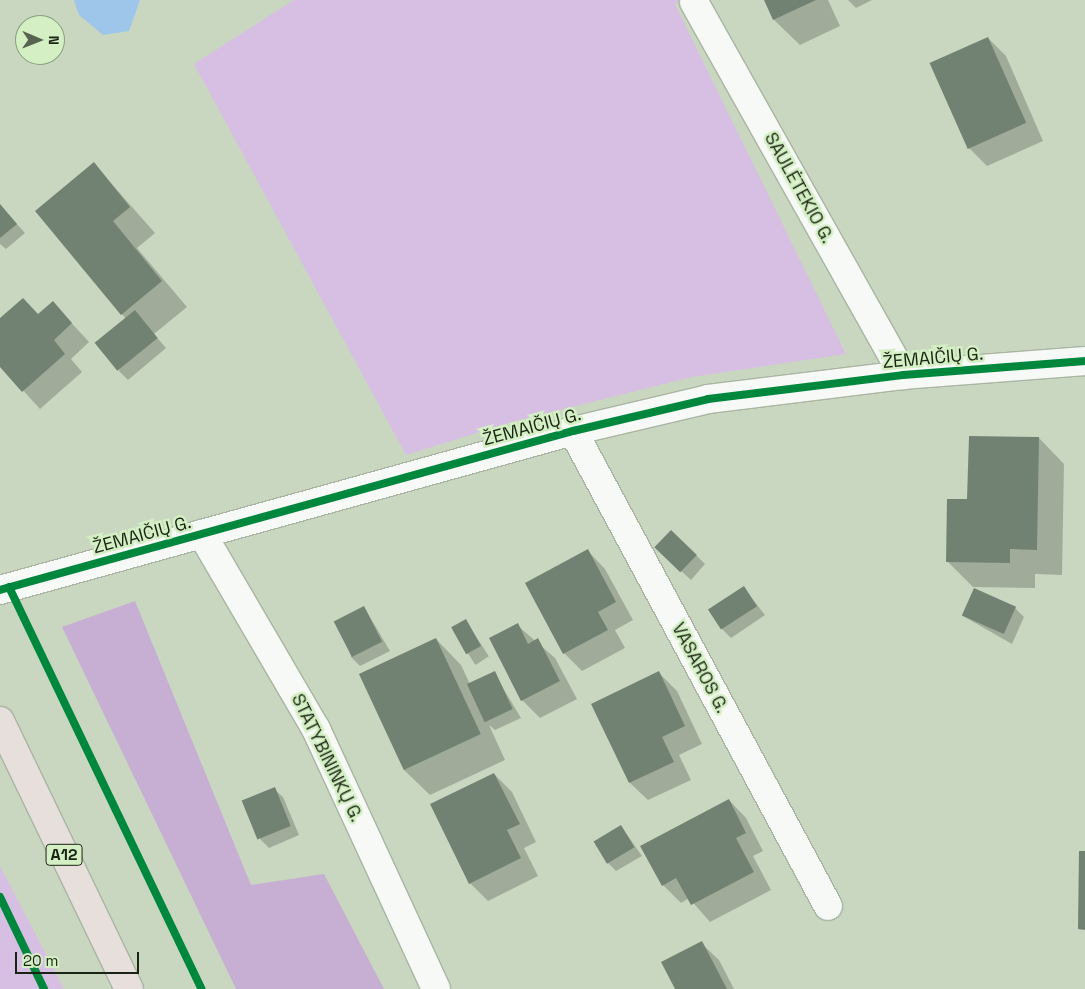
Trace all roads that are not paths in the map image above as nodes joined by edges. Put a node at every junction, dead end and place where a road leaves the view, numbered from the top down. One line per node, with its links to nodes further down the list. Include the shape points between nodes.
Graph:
1 (694, 2): 3 (street, SAULĖTEKIO G.)
2 (1085, 361): 3 (street, ŽEMAIČIŲ G.)
3 (903, 375): 4 (street, ŽEMAIČIŲ G., via 708,399)
4 (573, 431): 5 (street, ŽEMAIČIŲ G.); 8 (street, VASAROS G.)
5 (202, 534): 6 (street, ŽEMAIČIŲ G.); 10 (street, STATYBININKŲ G., via 316,729)
6 (0, 590)
7 (0, 721): 9 (highway, A12)
8 (828, 906)
9 (129, 989)
10 (436, 989)

